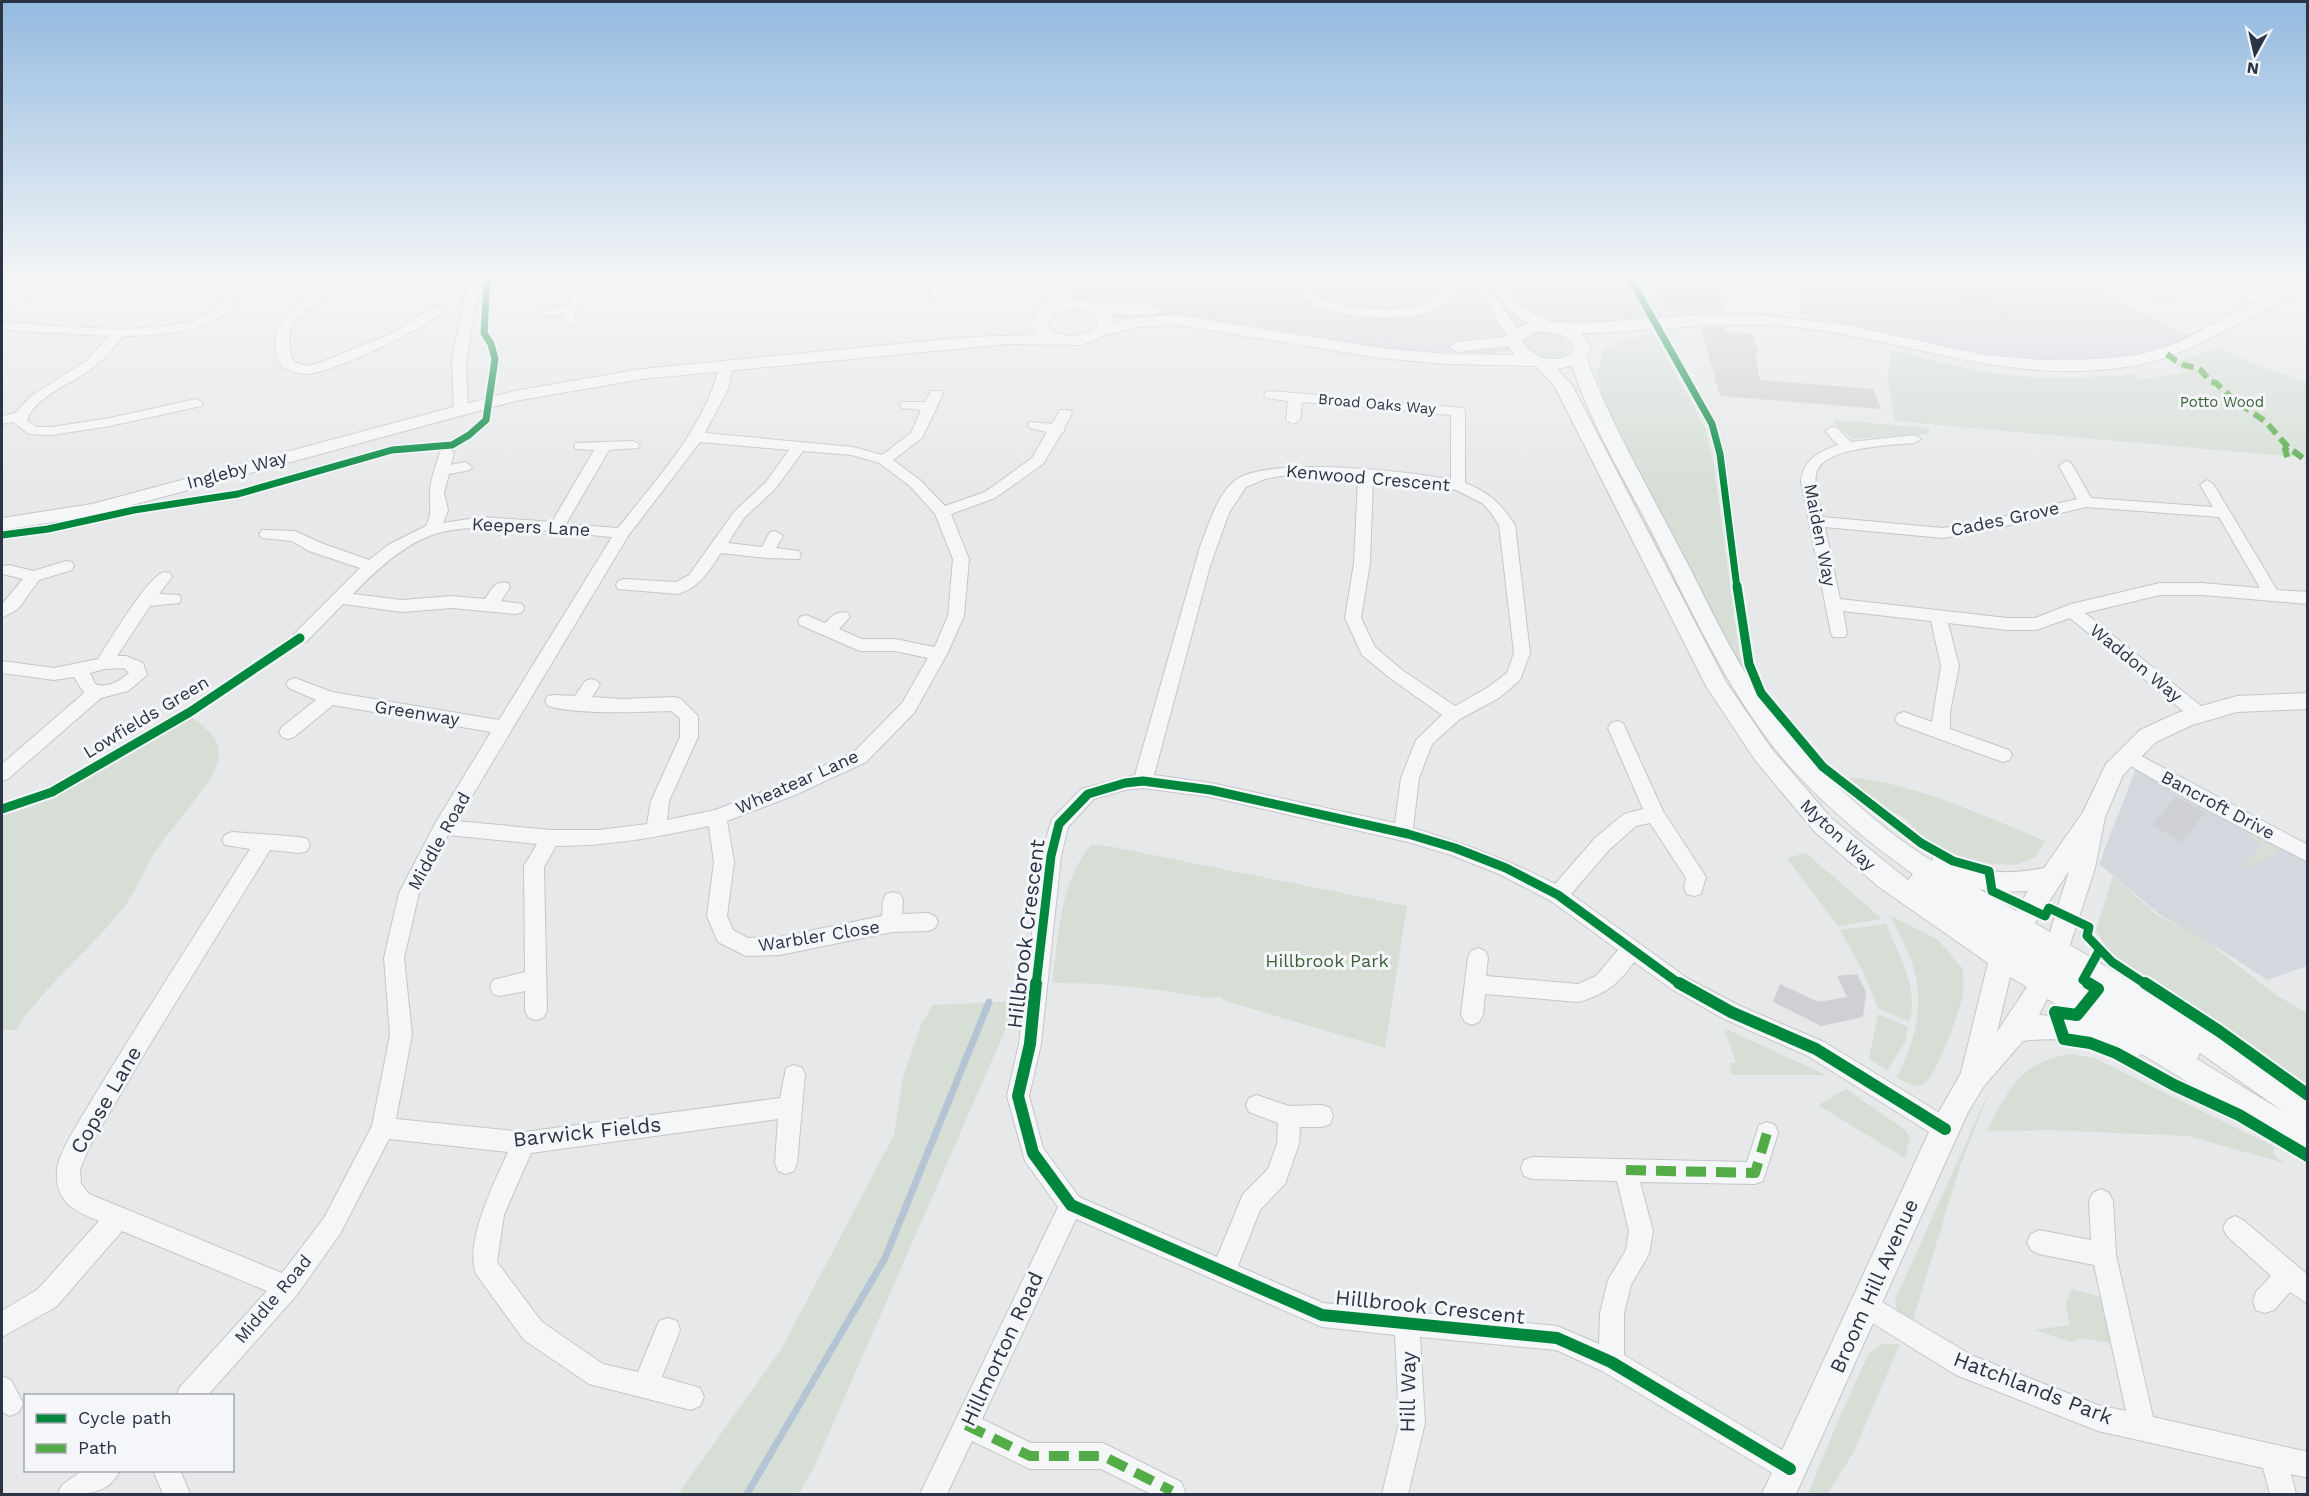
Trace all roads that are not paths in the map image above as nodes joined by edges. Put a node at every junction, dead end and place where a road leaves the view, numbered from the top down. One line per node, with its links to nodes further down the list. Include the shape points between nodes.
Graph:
1 (104, 350): 21 (street, via 33,401)
2 (283, 350): 3 (street, via 288,365 300,369 313,369)
3 (362, 350)
4 (461, 350): 19 (street, via 459,397)
5 (883, 350): 14 (street)
6 (1362, 350): 13 (street, via 1447,359)
7 (1519, 350): 13 (street, Myton Way)
8 (1580, 350): 12 (street)
9 (1584, 350): 12 (street)
10 (1938, 350): 11 (street, via 2033,365 2140,360)
11 (2177, 350)
12 (1581, 353): 13 (street, via 1560,364); 102 (street, Myton Way, via 1584,377 1611,436 1740,682 1796,758)
13 (1538, 362): 121 (street, Myton Way, via 1563,385 1696,649 1763,754 1823,825 1888,880)
14 (727, 364): 19 (street, Ingleby Way, via 619,377); 27 (street, Middle Road, via 721,389)
15 (1271, 395): 16 (street, Broad Oaks Way)
16 (1295, 398): 23 (street, Broad Oaks Way); 40 (street, Broad Oaks Way, via 1458,411)
17 (196, 403): 21 (street, via 151,406 52,431 34,431 20,422)
18 (907, 405): 35 (street, via 933,401 917,435)
19 (465, 408): 47 (street, Ingleby Way, via 92,510)
20 (1065, 413): 25 (street)
21 (20, 417): 22 (street)
22 (2, 420)
23 (1293, 420)
24 (1035, 425): 25 (street)
25 (1058, 430): 43 (street, via 1038,461 990,495)
26 (1832, 431): 33 (street)
27 (696, 437): 32 (street, Wheatear Lane); 50 (street, Middle Road)
28 (1914, 439): 33 (street, Maiden Way)
29 (633, 445): 31 (street)
30 (581, 446): 31 (street)
31 (604, 446): 48 (street)
32 (798, 447): 35 (street, Wheatear Lane, via 853,451); 54 (street, via 771,485 739,515)
33 (1848, 447): 45 (street, Maiden Way, via 1826,454 1810,468 1808,481)
34 (447, 452): 38 (street)
35 (884, 460): 43 (street, Wheatear Lane, via 915,483)
36 (465, 466): 38 (street)
37 (2066, 466): 42 (street, Cades Grove)
38 (441, 471): 49 (street, via 436,493 440,510)
39 (1366, 475): 40 (street, Kenwood Crescent); 91 (street, via 1362,563 1353,618 1368,651); 101 (street, Kenwood Crescent, via 1276,470 1237,486 1220,516 1201,570)
40 (1458, 484): 91 (street, Kenwood Crescent, via 1488,499 1507,525 1522,653 1514,676 1493,693)
41 (2207, 485): 44 (street)
42 (2086, 502): 44 (street, Cades Grove); 45 (street, Cades Grove, via 1943,533)
43 (942, 512): 80 (street, Wheatear Lane, via 961,559 956,616)
44 (2224, 513): 64 (street)
45 (1816, 521): 69 (street, Maiden Way)
46 (307, 523): 52 (street)
47 (2, 524)
48 (556, 528): 49 (street, Keepers Lane, via 482,522); 50 (street, Keepers Lane)
49 (433, 529): 58 (street, Keepers Lane)
50 (622, 533): 94 (street, Middle Road)
51 (267, 534): 52 (street)
52 (295, 536): 58 (street)
53 (775, 536): 55 (street)
54 (716, 547): 55 (street); 62 (street, via 695,579 678,588 647,580)
55 (766, 553): 56 (street)
56 (793, 555)
57 (66, 566): 60 (street)
58 (371, 566): 65 (street, Keepers Lane)
59 (9, 570): 60 (street)
60 (33, 576): 73 (street, via 12,605)
61 (164, 577): 68 (street)
62 (624, 585)
63 (502, 587): 70 (street)
64 (2272, 595): 66 (street); 72 (street, via 2160,589)
65 (339, 598): 70 (street, via 402,606); 79 (street, Keepers Lane)
66 (2307, 598)
67 (173, 599): 68 (street)
68 (144, 601): 81 (street)
69 (1834, 604): 75 (street); 78 (street, Maiden Way)
70 (489, 606): 71 (street)
71 (516, 608)
72 (2071, 610): 75 (street, via 2036,624); 92 (street, Waddon Way)
73 (2, 612)
74 (842, 617): 77 (street)
75 (1938, 617): 97 (street, via 1950,666)
76 (806, 621): 77 (street)
77 (827, 630): 80 (street, via 860,645 895,645)
78 (1839, 633)
79 (300, 638)
80 (939, 654): 104 (street, Wheatear Lane, via 908,708 860,757)
81 (104, 663): 83 (street); 86 (street, via 126,663 137,667 138,675 127,686)
82 (2, 667): 83 (street, via 54,674)
83 (80, 670): 86 (street, via 82,682)
84 (295, 684): 87 (street, Greenway)
85 (591, 685): 90 (street)
86 (97, 692): 100 (street)
87 (330, 699): 94 (street, Greenway); 96 (street)
88 (554, 700): 90 (street)
89 (2307, 701): 92 (street, via 2236,705)
90 (580, 704): 107 (street, via 675,704 688,716 688,737 660,801)
91 (1454, 714): 108 (street, Kenwood Crescent, via 1425,740 1410,778)
92 (2200, 715): 99 (street, via 2148,736)
93 (1904, 719): 97 (street)
94 (505, 728): 106 (street, Middle Road)
95 (1617, 728): 103 (street)
96 (288, 732)
97 (1941, 732): 98 (street)
98 (2003, 755)
99 (2128, 756): 105 (street, via 2114,770); 113 (street, Bancroft Drive)
100 (2, 774)
101 (1143, 781): 108 (street, Hillbrook Crescent, via 1211,790); 147 (street, Hillbrook Crescent, via 1088,794 1059,824 1051,856 1030,1044 1018,1096 1033,1153)
102 (1836, 798): 114 (street, via 1877,820 1917,851 1967,877 2008,884); 121 (street, via 1851,826 1868,842 1918,881)
103 (1655, 815): 115 (street, via 1696,877); 116 (street, via 1631,819)
104 (717, 817): 107 (street, Wheatear Lane); 119 (street, Warbler Close, via 724,862 717,916 725,936 746,947 780,945)
105 (2093, 817): 114 (street); 121 (street, via 2066,917)
106 (443, 827): 109 (street, Wheatear Lane); 137 (street, Middle Road, via 409,893 394,958 401,1035)
107 (656, 831): 109 (street, Wheatear Lane, via 598,838)
108 (1403, 834): 116 (street, Hillbrook Crescent, via 1455,848 1506,868)
109 (551, 838): 123 (street, via 534,866)
110 (232, 840): 111 (street)
111 (265, 842): 112 (street); 148 (street, Copse Lane, via 142,1037 68,1169 69,1188 81,1202)
112 (300, 845)
113 (2307, 854)
114 (2054, 877): 121 (street, via 2030,909)
115 (1694, 888)
116 (1558, 895): 120 (street, Hillbrook Crescent)
117 (893, 900): 119 (street, Warbler Close)
118 (928, 922): 119 (street, Warbler Close)
119 (892, 923)
120 (1631, 949): 124 (street, via 1611,978 1578,993); 138 (street, Hillbrook Crescent, via 1680,984 1731,1012 1816,1048)
121 (2032, 954): 128 (street, Broom Hill Avenue); 130 (street, Broom Hill Avenue, via 1995,993); 133 (street, Myton Way); 134 (street, Myton Way, via 2085,966 2193,1033); 140 (street, via 2278,1108)
122 (1478, 957): 124 (street)
123 (537, 979): 125 (street); 126 (street)
124 (1476, 984): 127 (street)
125 (500, 987)
126 (537, 1011)
127 (1472, 1015)
128 (2016, 1029): 130 (street, Broom Hill Avenue); 133 (street, via 2042,1025 2089,1031 2118,1041 2206,1090)
129 (794, 1075): 132 (street)
130 (1972, 1079): 138 (street, Broom Hill Avenue)
131 (1257, 1105): 136 (street)
132 (790, 1107): 141 (street, Barwick Fields); 143 (street)
133 (2251, 1107): 142 (street, Myton Way)
134 (2307, 1113)
135 (1322, 1116): 136 (street)
136 (1289, 1117): 152 (street, via 1288,1144 1276,1176 1251,1202)
137 (383, 1128): 141 (street, Barwick Fields); 154 (street, Middle Road, via 332,1226)
138 (1945, 1129): 157 (street, Broom Hill Avenue)
139 (1767, 1134): 145 (street, via 1755,1173)
140 (2307, 1134)
141 (524, 1143): 162 (street, via 492,1214 484,1265 532,1331 598,1375)
142 (2307, 1143)
143 (786, 1163)
144 (1532, 1168): 145 (street)
145 (1626, 1170): 161 (street, via 1641,1231 1637,1254 1620,1280 1612,1313)
146 (2101, 1201): 151 (street, Hatchlands Park)
147 (1071, 1205): 152 (street, Hillbrook Crescent); 165 (street, Hillmorton Road)
148 (119, 1217): 154 (street, Copse Lane); 159 (street, via 47,1298)
149 (2235, 1228): 153 (street)
150 (2039, 1242): 151 (street)
151 (2104, 1255): 166 (street, Hatchlands Park)
152 (1223, 1272): 158 (street, Hillbrook Crescent, via 1322,1314)
153 (2288, 1276): 155 (street); 156 (street)
154 (287, 1287): 163 (street, Middle Road)
155 (2307, 1292)
156 (2265, 1301)
157 (1865, 1304): 166 (street, Hatchlands Park, via 1965,1366 2098,1418); 171 (street, Broom Hill Avenue)
158 (1407, 1323): 161 (street, Hillbrook Crescent, via 1557,1338); 176 (street, Hill Way, via 1412,1423)
159 (2, 1325)
160 (668, 1330): 162 (street)
161 (1611, 1362): 171 (street, Hillbrook Crescent)
162 (645, 1387): 164 (street)
163 (190, 1394)
164 (691, 1397)
165 (966, 1425): 172 (street, via 1030,1456 1102,1456); 175 (street, Hillmorton Road)
166 (2142, 1427): 167 (street, Hatchlands Park)
167 (2273, 1458): 168 (street, Hatchlands Park); 177 (street)
168 (2307, 1465)
169 (104, 1472): 173 (street)
170 (167, 1472): 174 (street)
171 (1784, 1482)
172 (1172, 1491)
173 (71, 1494)
174 (177, 1494)
175 (933, 1494)
176 (1395, 1494)
177 (2283, 1494)

